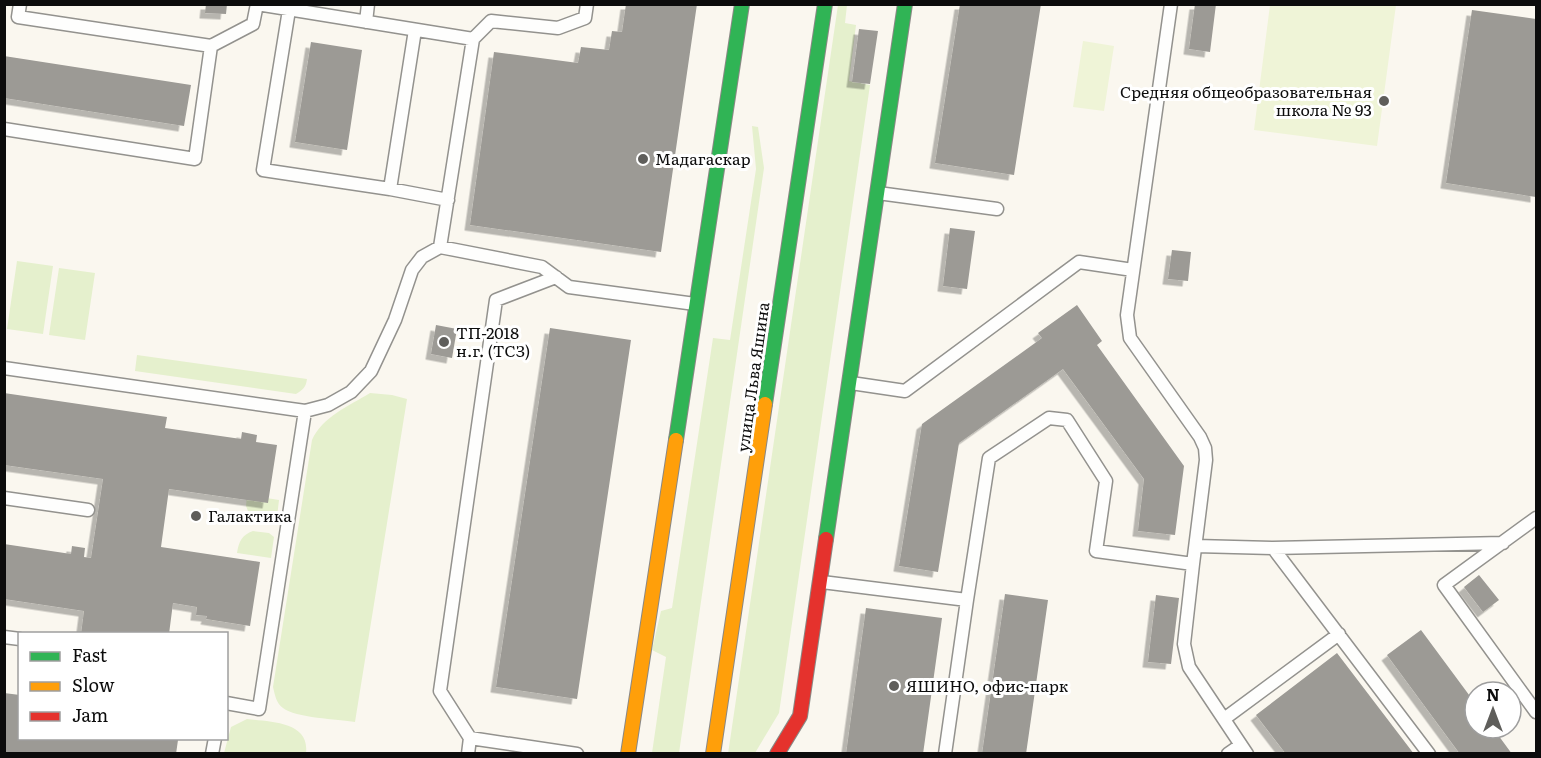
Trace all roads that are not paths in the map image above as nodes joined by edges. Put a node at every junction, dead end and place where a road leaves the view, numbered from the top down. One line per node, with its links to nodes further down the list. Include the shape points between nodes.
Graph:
1 (368, 4): 10 (lane)
2 (587, 4): 12 (lane, via 585,18 558,27 491,21)
3 (742, 4): 22 (street)
4 (825, 4): 44 (street, улица Льва Яшина)
5 (905, 4): 16 (street)
6 (1171, 4): 20 (lane)
7 (290, 9): 10 (lane); 13 (lane, via 257,4 253,24); 15 (lane, via 263,171)
8 (19, 11): 9 (lane); 13 (lane)
9 (4, 15)
10 (366, 22): 11 (lane)
11 (415, 30): 12 (lane); 15 (lane)
12 (473, 39): 17 (lane)
13 (211, 46): 14 (lane, via 195,159)
14 (4, 129)
15 (390, 189): 17 (lane)
16 (877, 193): 18 (lane); 24 (street)
17 (448, 200): 19 (lane)
18 (997, 209)
19 (440, 248): 21 (lane, via 542,267); 25 (lane, via 422,257 412,270 395,320 371,371 351,392 328,405)
20 (1133, 270): 24 (lane, via 1079,262 905,391); 30 (lane, via 1127,315 1130,338 1205,448)
21 (556, 278): 22 (lane, via 569,287); 39 (lane, via 496,300 440,691)
22 (697, 305): 43 (street)
23 (4, 368): 25 (lane)
24 (848, 383): 33 (street)
25 (305, 411): 36 (lane, via 259,708)
26 (4, 498): 27 (lane)
27 (88, 510)
28 (1536, 518): 29 (lane)
29 (1503, 543): 31 (lane); 37 (lane, via 1444,585)
30 (1196, 546): 31 (lane); 32 (lane)
31 (1273, 548): 35 (lane)
32 (1193, 564): 34 (lane, via 1096,551 1106,481 1067,420 1049,418 989,458); 38 (lane, via 1184,644 1190,666)
33 (819, 581): 34 (lane); 45 (street, via 800,716)
34 (967, 600): 46 (lane)
35 (1339, 634): 38 (lane); 48 (lane)
36 (228, 704)
37 (1536, 712)
38 (1224, 719): 40 (lane)
39 (470, 738): 41 (lane); 42 (lane)
40 (1244, 749): 47 (lane)
41 (468, 753)
42 (576, 753)
43 (628, 753)
44 (713, 753)
45 (777, 753)
46 (945, 753)
47 (1228, 753)
48 (1429, 753)

